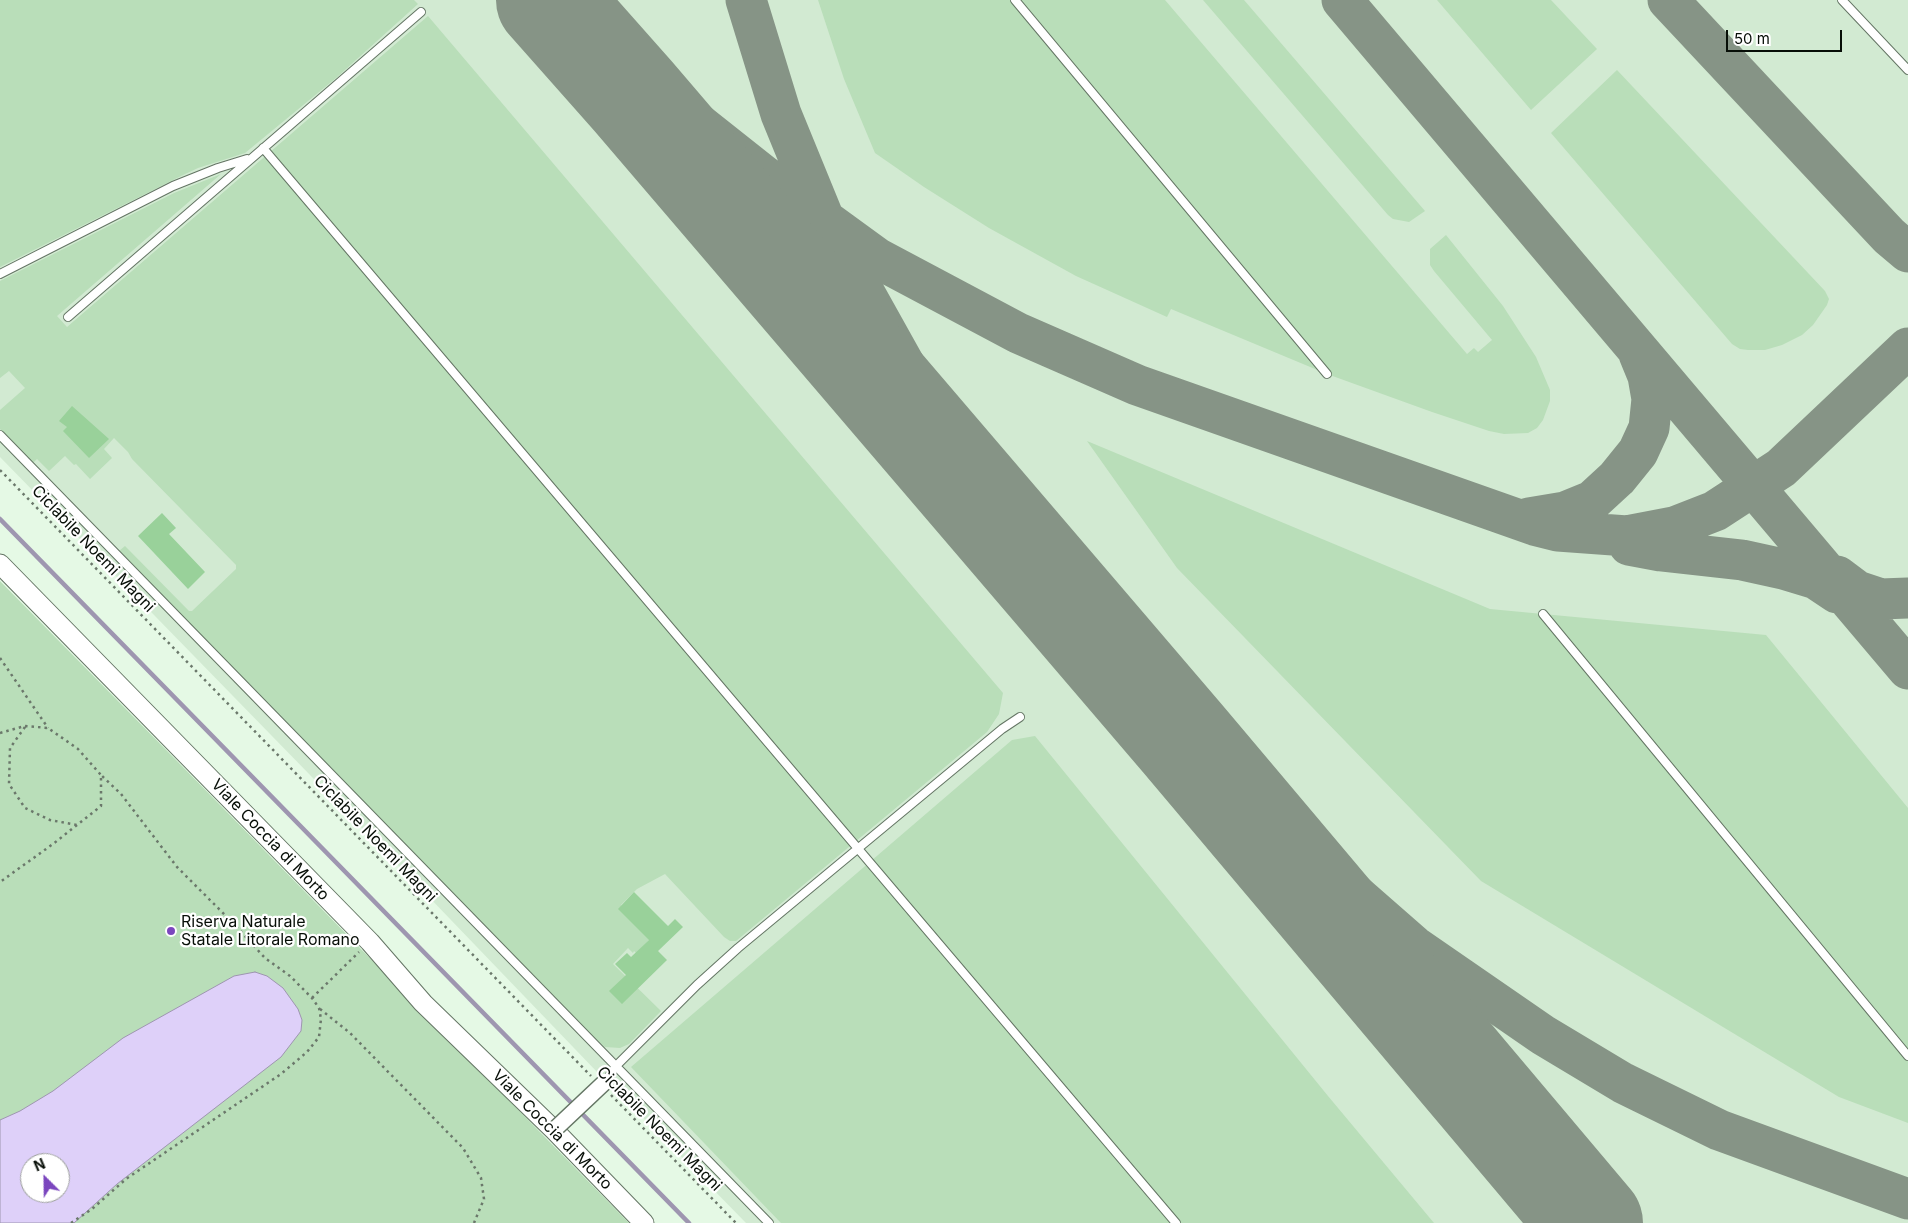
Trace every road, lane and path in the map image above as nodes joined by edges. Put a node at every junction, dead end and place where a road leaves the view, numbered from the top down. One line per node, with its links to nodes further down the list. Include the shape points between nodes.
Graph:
1 (1015, 0): 9 (lane)
2 (1842, 0): 4 (lane)
3 (420, 12): 5 (lane)
4 (1908, 70)
5 (263, 148): 6 (lane); 34 (lane)
6 (252, 158): 7 (lane, via 173,186); 8 (lane)
7 (0, 274)
8 (68, 317)
9 (1326, 374)
10 (0, 435): 26 (lane)
11 (0, 470): 27 (path, Ciclabile Noemi Magni)
12 (0, 564): 22 (street, Viale Coccia di Morto)
13 (1543, 614): 25 (lane)
14 (0, 658): 17 (path)
15 (1020, 717): 26 (lane, via 738,948)
16 (25, 726): 17 (path); 18 (path); 20 (path, via 10,748 9,784 25,808 50,820)
17 (48, 728): 19 (path, via 78,749)
18 (0, 733)
19 (101, 775): 20 (path, via 100,806); 23 (path, via 121,794 177,868 265,958)
20 (77, 825): 21 (path)
21 (0, 882)
22 (370, 942): 23 (path); 28 (street, Viale Coccia di Morto, via 423,1003)
23 (312, 998): 24 (path)
24 (318, 1008): 29 (path, via 321,1019 319,1037 308,1052 281,1074 126,1179); 30 (path, via 350,1033 463,1148 481,1178 484,1199)
25 (1908, 1056)
26 (616, 1066): 27 (lane); 33 (lane)
27 (601, 1083): 28 (street, bridge); 32 (path, Ciclabile Noemi Magni)
28 (554, 1130): 31 (street, Viale Coccia di Morto)
29 (71, 1223)
30 (474, 1223)
31 (644, 1223)
32 (736, 1223)
33 (769, 1223)
34 (1176, 1223)

